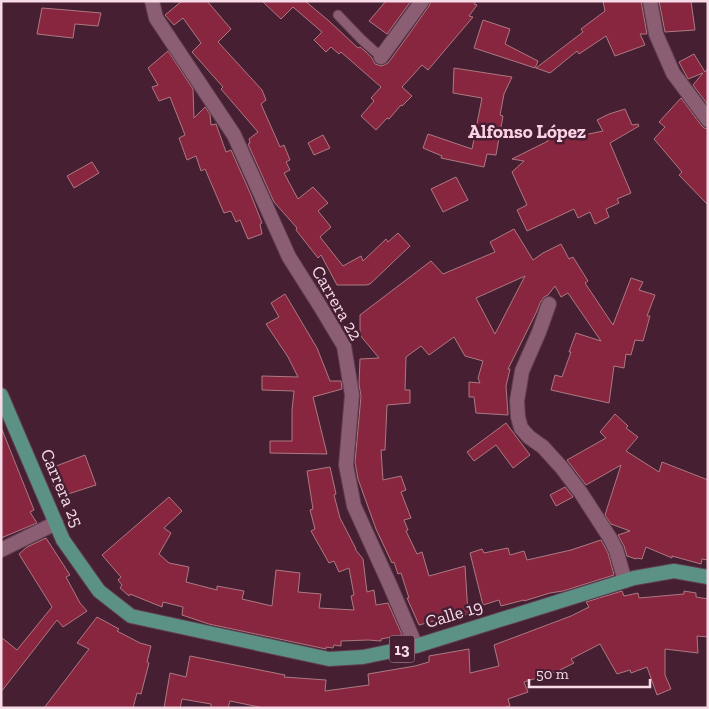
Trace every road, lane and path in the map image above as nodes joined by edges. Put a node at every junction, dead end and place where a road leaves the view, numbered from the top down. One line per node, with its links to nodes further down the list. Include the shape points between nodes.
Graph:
1 (422, 1): 5 (street)
2 (650, 1): 6 (street, via 656,34 673,73)
3 (152, 2): 14 (street, Carrera 22, via 156,18 234,135 289,257 344,346 352,395 346,466 354,506)
4 (338, 15): 5 (lane)
5 (381, 57)
6 (708, 120)
7 (549, 304): 12 (street, via 522,371 517,401 521,428 543,447 580,493 610,538)
8 (1, 395): 9 (main road, Carrera 25 / 13)
9 (56, 523): 10 (street); 13 (main road, Carrera 25 / 13, via 63,540)
10 (1, 550)
11 (708, 577): 12 (main road, Calle 19 / 13, via 674,571)
12 (625, 580): 14 (main road, Calle 19 / 13)
13 (98, 591): 14 (main road, Calle 19 / 13, via 131,616 329,659 363,657)
14 (416, 646)

